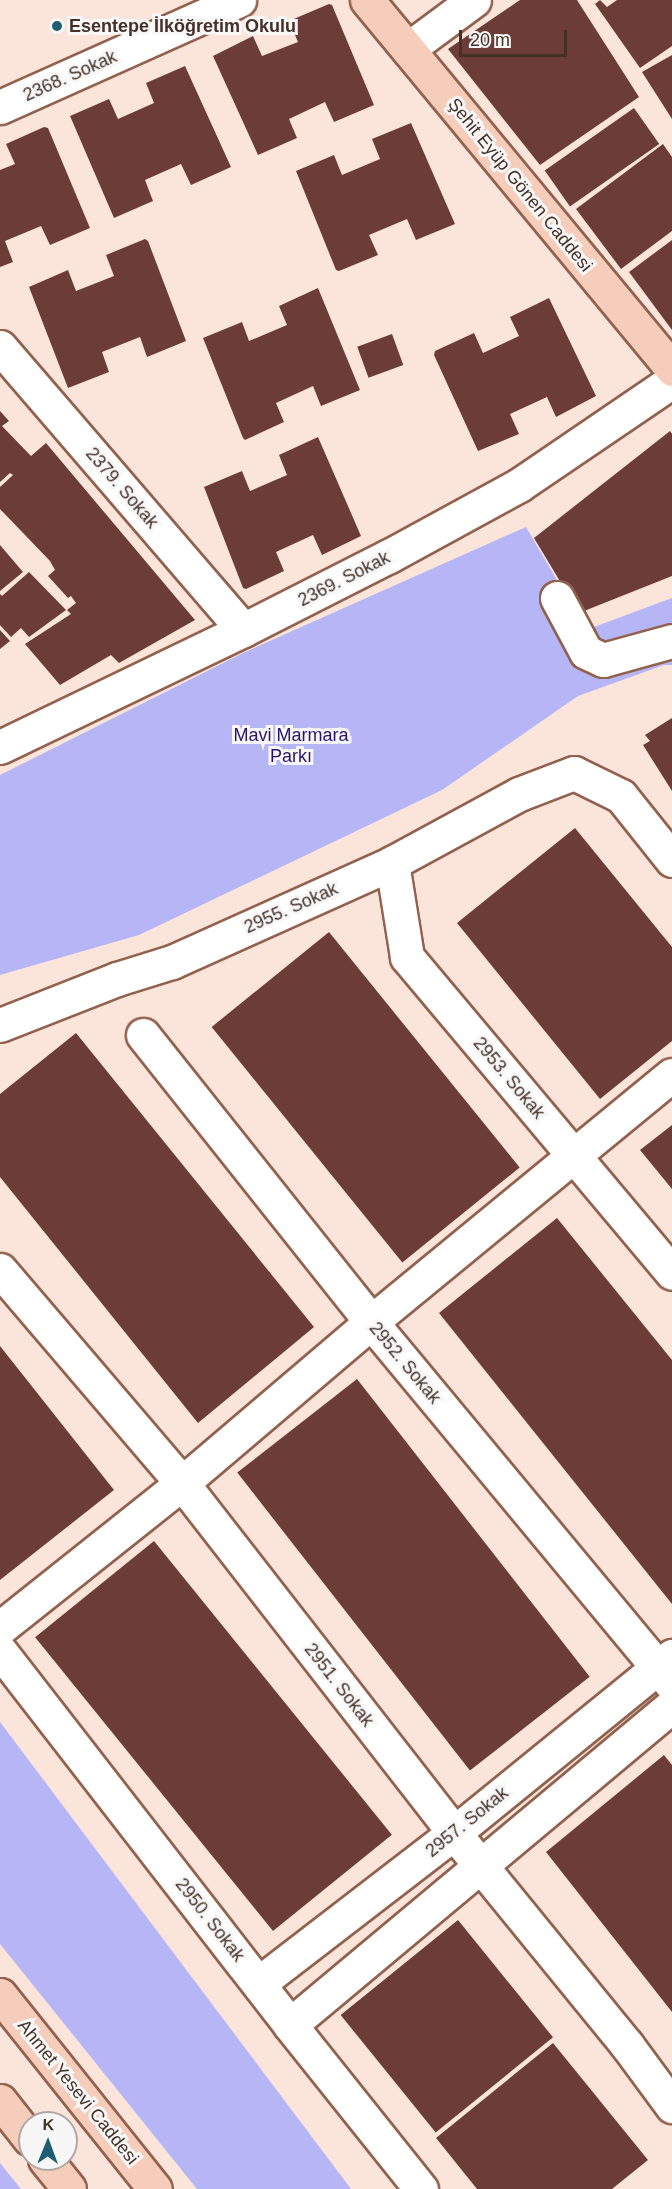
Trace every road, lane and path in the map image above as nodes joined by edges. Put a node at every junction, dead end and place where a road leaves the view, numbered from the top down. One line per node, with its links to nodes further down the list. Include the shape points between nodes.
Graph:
1 (239, 0): 5 (street, 2368. Sokak)
2 (367, 0): 4 (main road, Şehit Eyüp Gönen Caddesi)
3 (474, 0): 4 (street)
4 (408, 49): 7 (main road, Şehit Eyüp Gönen Caddesi)
5 (0, 107)
6 (0, 347): 10 (street, 2379. Sokak)
7 (672, 369)
8 (672, 381): 10 (street, 2369. Sokak, via 519,485)
9 (557, 598): 11 (street, via 586,652 603,660)
10 (243, 630): 12 (street, 2369. Sokak)
11 (672, 641)
12 (0, 747)
13 (672, 860): 14 (street, 2955. Sokak, via 621,796 574,773 519,794)
14 (392, 863): 15 (street, 2955. Sokak, via 172,962); 18 (street, 2953. Sokak, via 407,957)
15 (0, 1025)
16 (143, 1035): 21 (street, 2952. Sokak)
17 (672, 1075): 18 (street)
18 (575, 1156): 20 (street, 2953. Sokak); 21 (street)
19 (0, 1270): 22 (street, 2951. Sokak)
20 (672, 1273)
21 (371, 1322): 22 (street); 25 (street, 2952. Sokak)
22 (182, 1483): 23 (street); 27 (street, 2951. Sokak)
23 (0, 1628)
24 (0, 1651): 29 (street, 2950. Sokak)
25 (667, 1670): 27 (street, 2957. Sokak)
26 (672, 1706): 28 (street)
27 (454, 1833): 28 (street, 2951. Sokak); 29 (street, 2957. Sokak)
28 (482, 1866): 31 (street); 33 (street, 2951. Sokak)
29 (259, 1983): 31 (street, 2950. Sokak)
30 (0, 1995): 37 (main road, Ahmet Yesevi Caddesi)
31 (290, 2025): 38 (street, 2950. Sokak)
32 (0, 2101): 34 (main road)
33 (672, 2106)
34 (18, 2124)
35 (55, 2171): 36 (main road)
36 (69, 2189)
37 (156, 2189)
38 (420, 2189)

